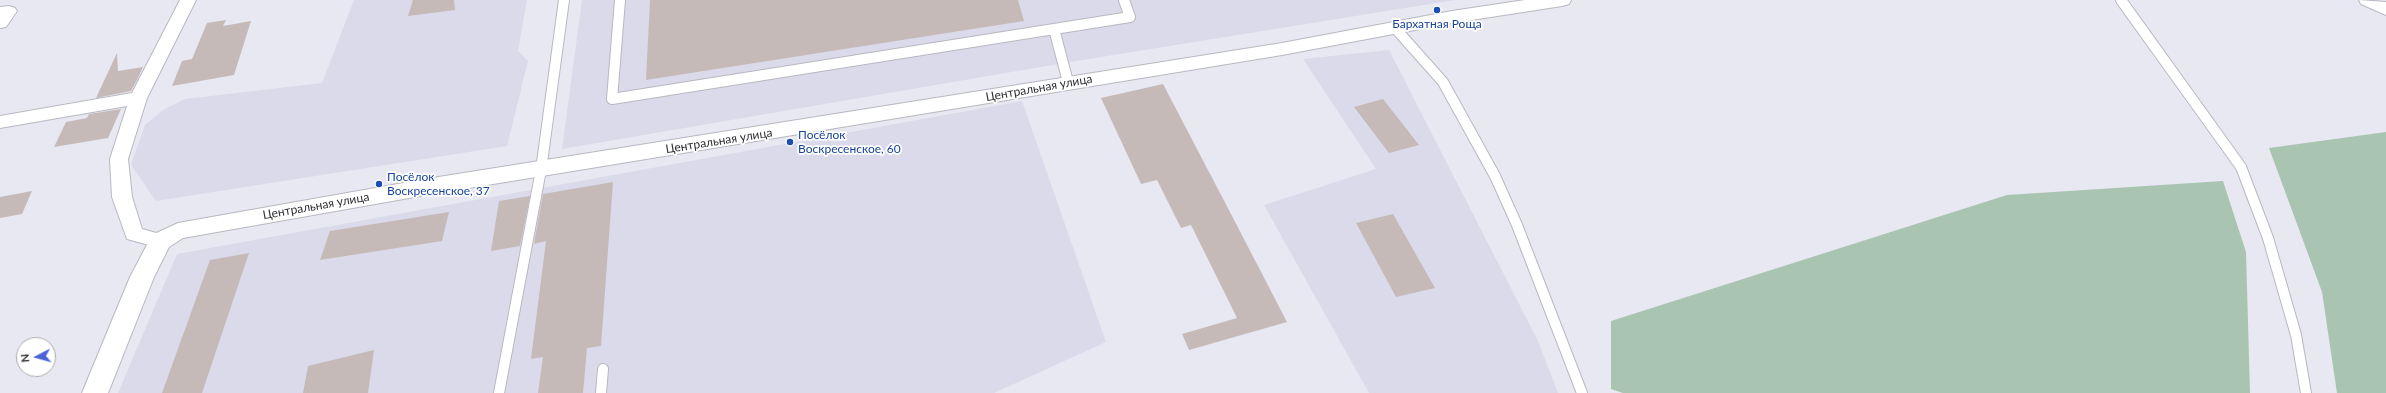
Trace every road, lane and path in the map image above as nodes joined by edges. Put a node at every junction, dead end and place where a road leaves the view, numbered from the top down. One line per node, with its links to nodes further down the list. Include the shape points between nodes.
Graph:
1 (188, 0): 14 (street)
2 (564, 0): 16 (lane)
3 (620, 0): 12 (lane, via 612,99)
4 (1124, 0): 12 (lane, via 1130,17)
5 (1557, 0): 11 (main road, Центральная улица)
6 (2121, 0): 23 (lane, via 2241,167 2270,246 2296,336)
7 (2368, 0): 8 (main road)
8 (2386, 9)
9 (0, 12): 10 (street, via 9,11)
10 (0, 23)
11 (1395, 28): 13 (main road, Центральная улица, via 1282,49); 22 (lane, via 1443,82 1495,176 1517,225)
12 (1054, 29): 13 (lane)
13 (1068, 82): 16 (main road, Центральная улица)
14 (138, 98): 15 (street); 17 (street, via 119,159 122,197 134,234)
15 (0, 122)
16 (541, 170): 17 (main road, Центральная улица, via 201,226 178,231); 20 (lane)
17 (160, 241): 19 (main road, via 142,277)
18 (603, 369): 21 (lane)
19 (95, 393)
20 (499, 393)
21 (601, 393)
22 (1582, 393)
23 (2306, 393)

